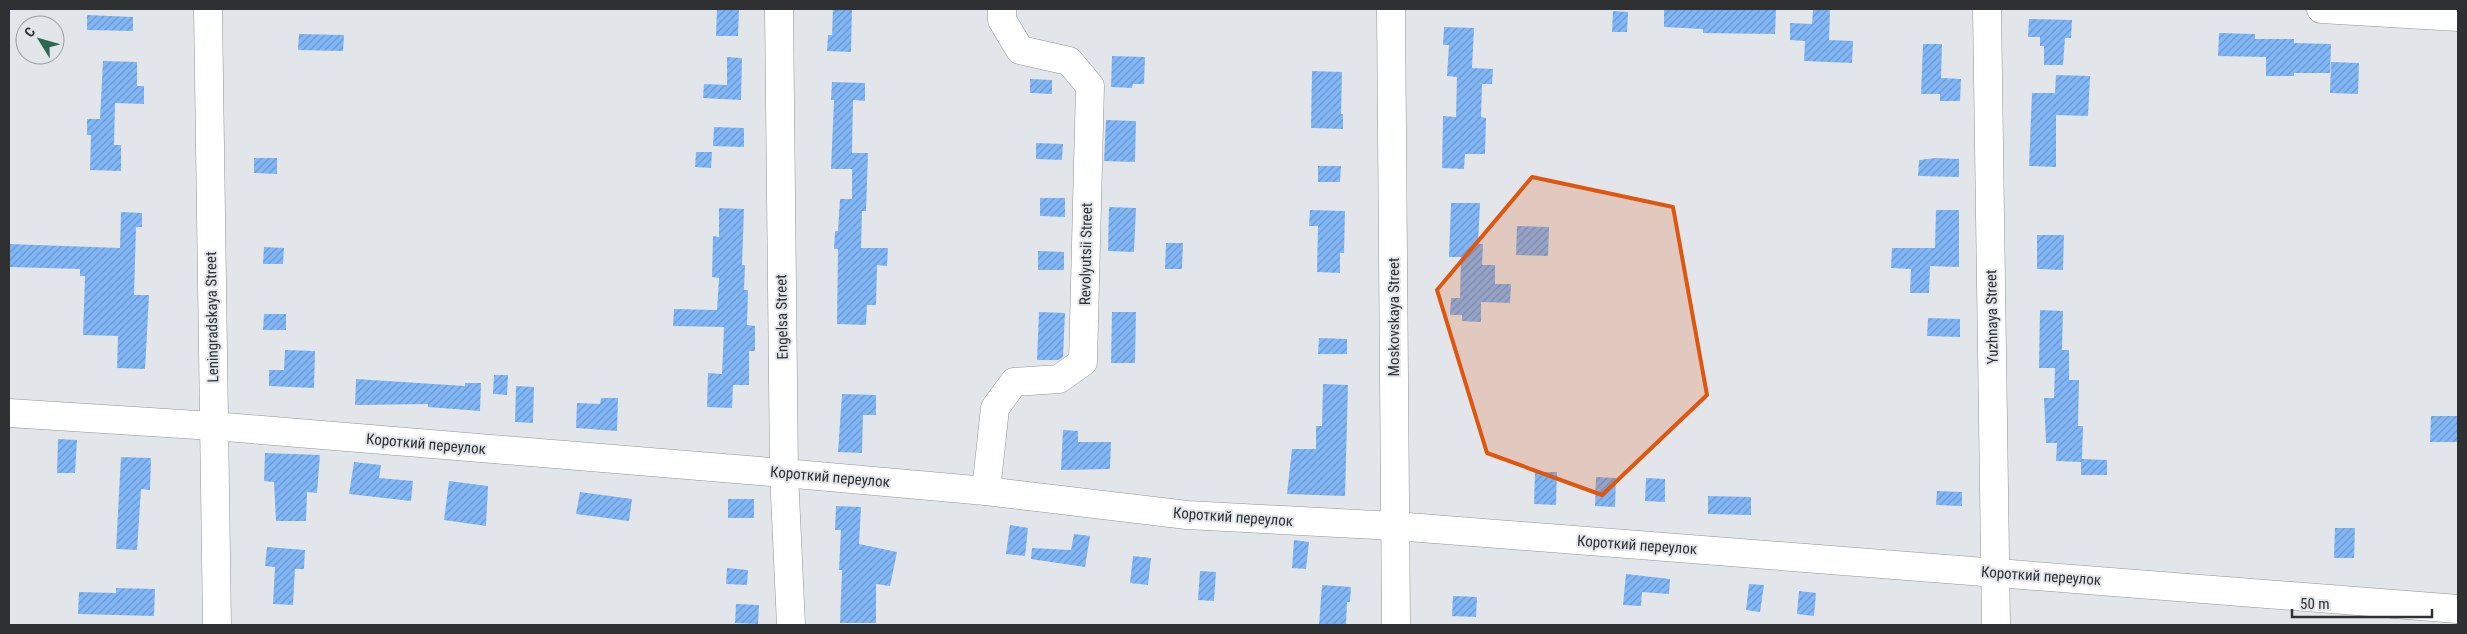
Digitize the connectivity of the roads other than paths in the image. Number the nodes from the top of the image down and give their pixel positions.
1 (208, 9) edge
2 (779, 9) edge
3 (1002, 9) edge
4 (1391, 9) edge
5 (1987, 9) edge
6 (2322, 9) edge
7 (2458, 18) edge
8 (9, 413) edge
9 (214, 426) junction
10 (784, 473) junction
11 (986, 491) junction
12 (1395, 526) junction
13 (1996, 573) junction
14 (2458, 609) edge
15 (217, 625) edge
16 (791, 625) edge
17 (1396, 625) edge
18 (1996, 625) edge

1 - 9 street, Leningradskaya Street
2 - 10 street, Engelsa Street
3 - 11 street, Revolyutsii Street
4 - 12 street, Moskovskaya Street
5 - 13 street, Yuzhnaya Street
6 - 7 street
8 - 9 street, Короткий переулок
9 - 10 street, Короткий переулок
9 - 15 street, Leningradskaya Street
10 - 11 street, Короткий переулок
10 - 16 street, Engelsa Street
11 - 12 street, Короткий переулок
12 - 13 street, Короткий переулок
12 - 17 street, Moskovskaya Street
13 - 14 street, Короткий переулок
13 - 18 street, Yuzhnaya Street

